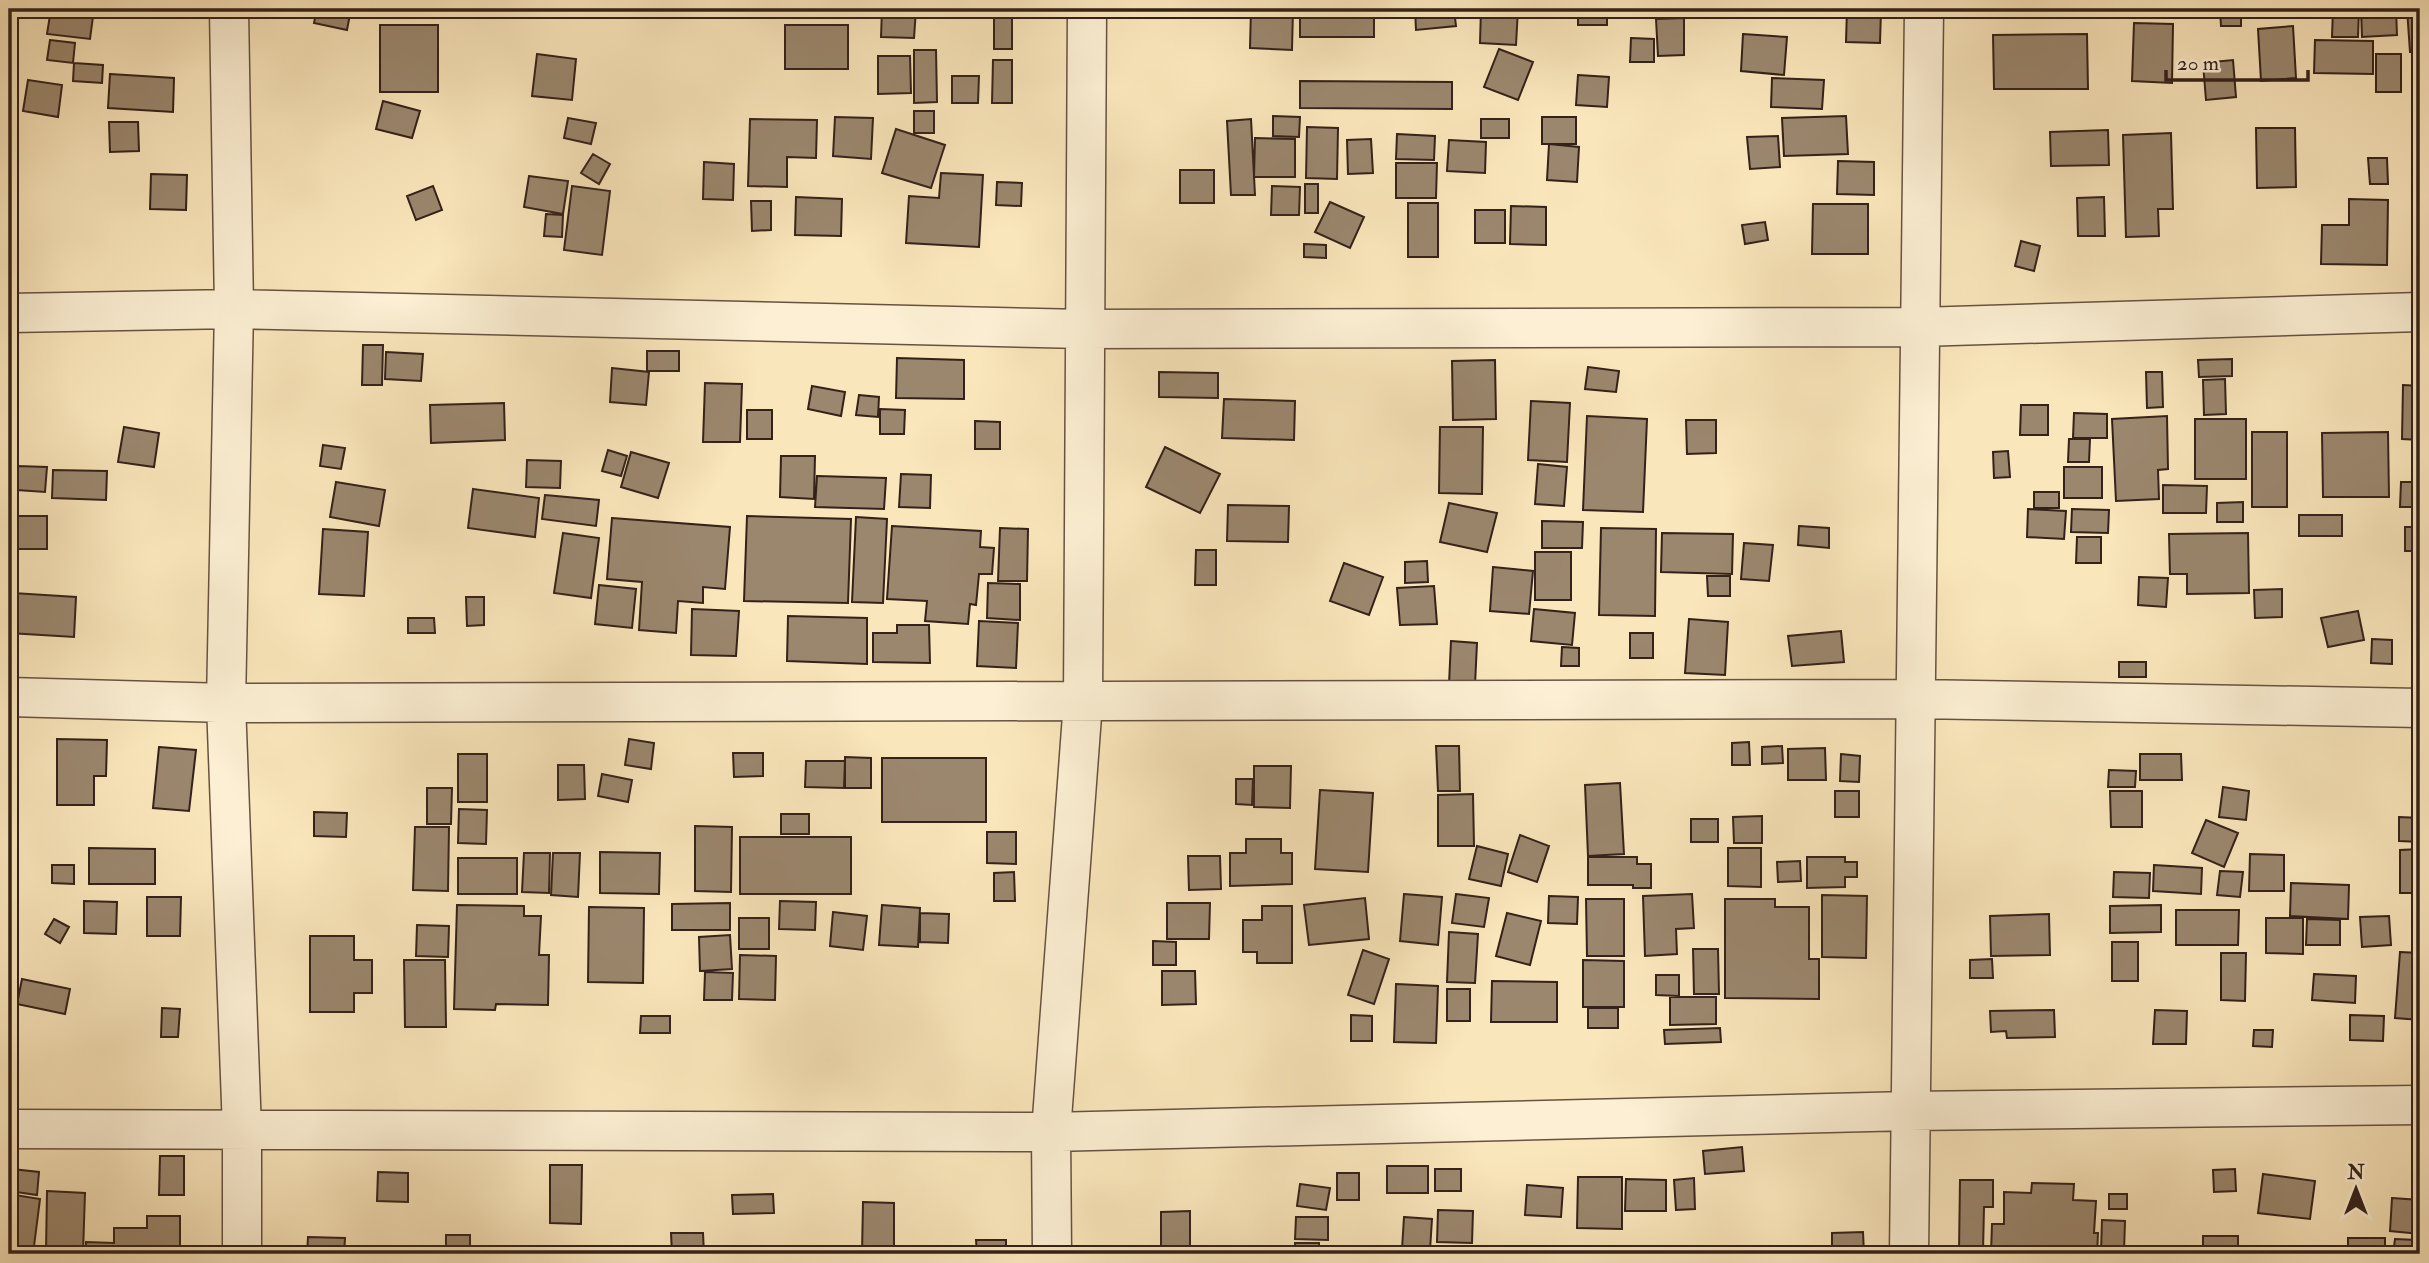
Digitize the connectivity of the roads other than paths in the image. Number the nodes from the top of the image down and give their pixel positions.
1 (229, 9) edge
2 (1087, 9) edge
3 (1924, 9) edge
4 (234, 309) junction
5 (2420, 312) edge
6 (9, 313) edge
7 (1919, 327) junction
8 (1083, 329) junction
9 (9, 697) edge
10 (1915, 699) junction
11 (226, 702) junction
12 (1083, 702) junction
13 (2420, 709) edge
14 (2420, 1105) edge
15 (1910, 1111) junction
16 (9, 1129) edge
17 (242, 1130) junction
18 (1051, 1132) junction
19 (242, 1254) edge
20 (1052, 1254) edge
21 (1909, 1254) edge

1 - 4 street
2 - 8 street
3 - 7 street
4 - 6 street
4 - 8 street
4 - 11 street
5 - 7 street
7 - 8 street
7 - 10 street
8 - 12 street
9 - 11 street
10 - 12 street
10 - 13 street
10 - 15 street
11 - 12 street
11 - 17 street
12 - 18 street
14 - 15 street
15 - 18 street
15 - 21 street
16 - 17 street
17 - 18 street
17 - 19 street
18 - 20 street

